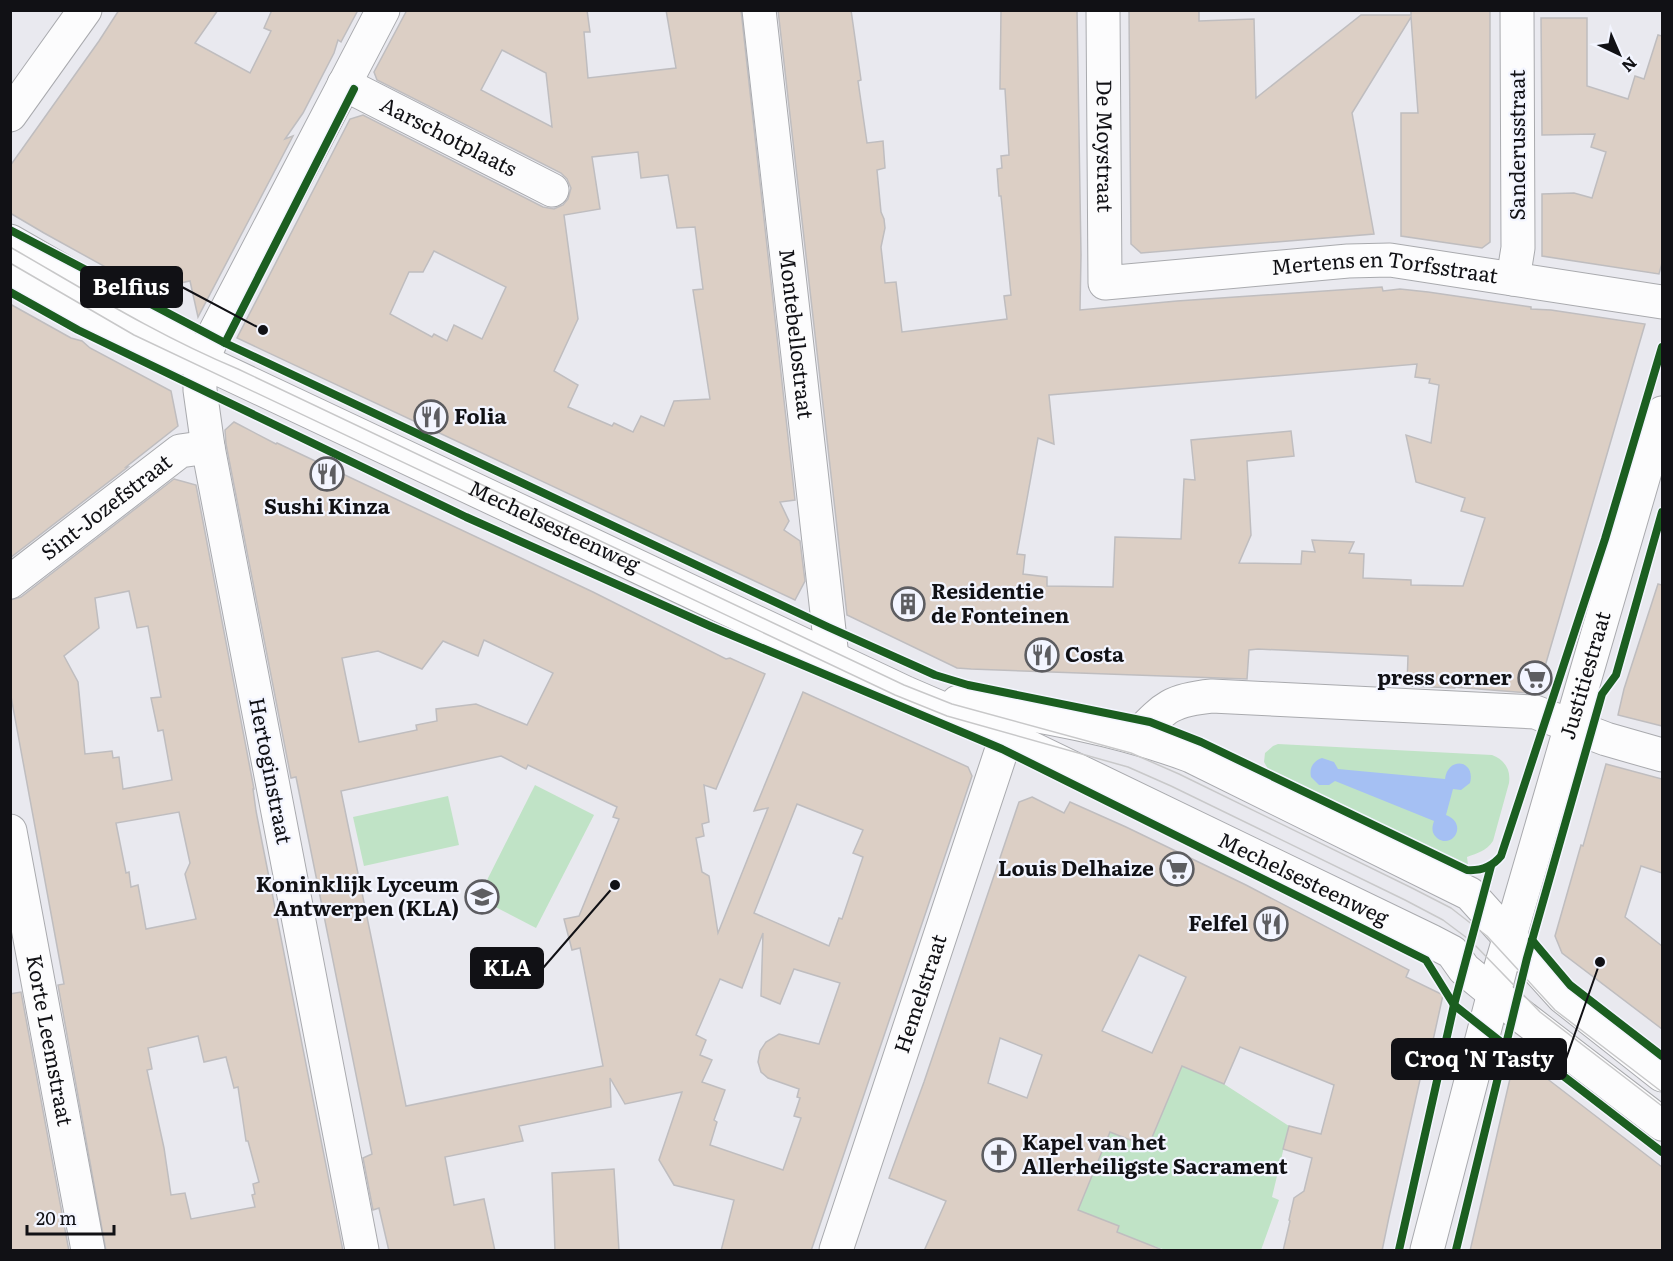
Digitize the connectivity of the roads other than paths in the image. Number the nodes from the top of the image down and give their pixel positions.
1 (85, 10) edge
2 (383, 10) edge
3 (759, 10) edge
4 (1103, 10) edge
5 (1517, 10) edge
6 (344, 84) junction
7 (10, 115) edge
8 (552, 190) dead end
9 (10, 240) edge
10 (10, 274) edge
11 (1513, 279) junction
12 (1105, 283) joint
13 (1662, 302) edge
14 (202, 361) junction
15 (1662, 413) edge
16 (208, 447) junction
17 (10, 582) edge
18 (832, 657) junction
19 (1009, 724) junction
20 (1571, 725) junction
21 (1136, 737) junction
22 (1662, 755) edge
23 (10, 831) edge
24 (1510, 938) junction
25 (1494, 994) junction
26 (1662, 1075) edge
27 (1662, 1124) edge
28 (88, 1251) edge
29 (362, 1251) edge
30 (837, 1251) edge
31 (1427, 1251) edge

1 - 7 street
2 - 6 street
3 - 18 street, Montebellostraat
4 - 12 street, De Moystraat
5 - 11 street, Sanderusstraat
6 - 8 street, Aarschotplaats
6 - 14 street
9 - 14 street, Mechelsesteenweg
10 - 14 street, Mechelsesteenweg
11 - 12 street, Mertens en Torfsstraat
11 - 13 street, Mertens en Torfsstraat
14 - 16 street, Hertoginstraat
14 - 18 street, Mechelsesteenweg
15 - 20 street, Justitiestraat
16 - 17 street, Sint-Jozefstraat
16 - 29 street, Hertoginstraat
18 - 19 street, Mechelsesteenweg
19 - 21 street, Mechelsesteenweg
19 - 25 street, Mechelsesteenweg
19 - 30 street, Hemelstraat
20 - 21 street
20 - 22 street
20 - 24 street, Justitiestraat
21 - 24 street, Mechelsesteenweg
23 - 28 street, Korte Leemstraat
24 - 25 street, Justitiestraat
24 - 26 street, Mechelsesteenweg
25 - 27 street, Mechelsesteenweg
25 - 31 street, Justitiestraat

